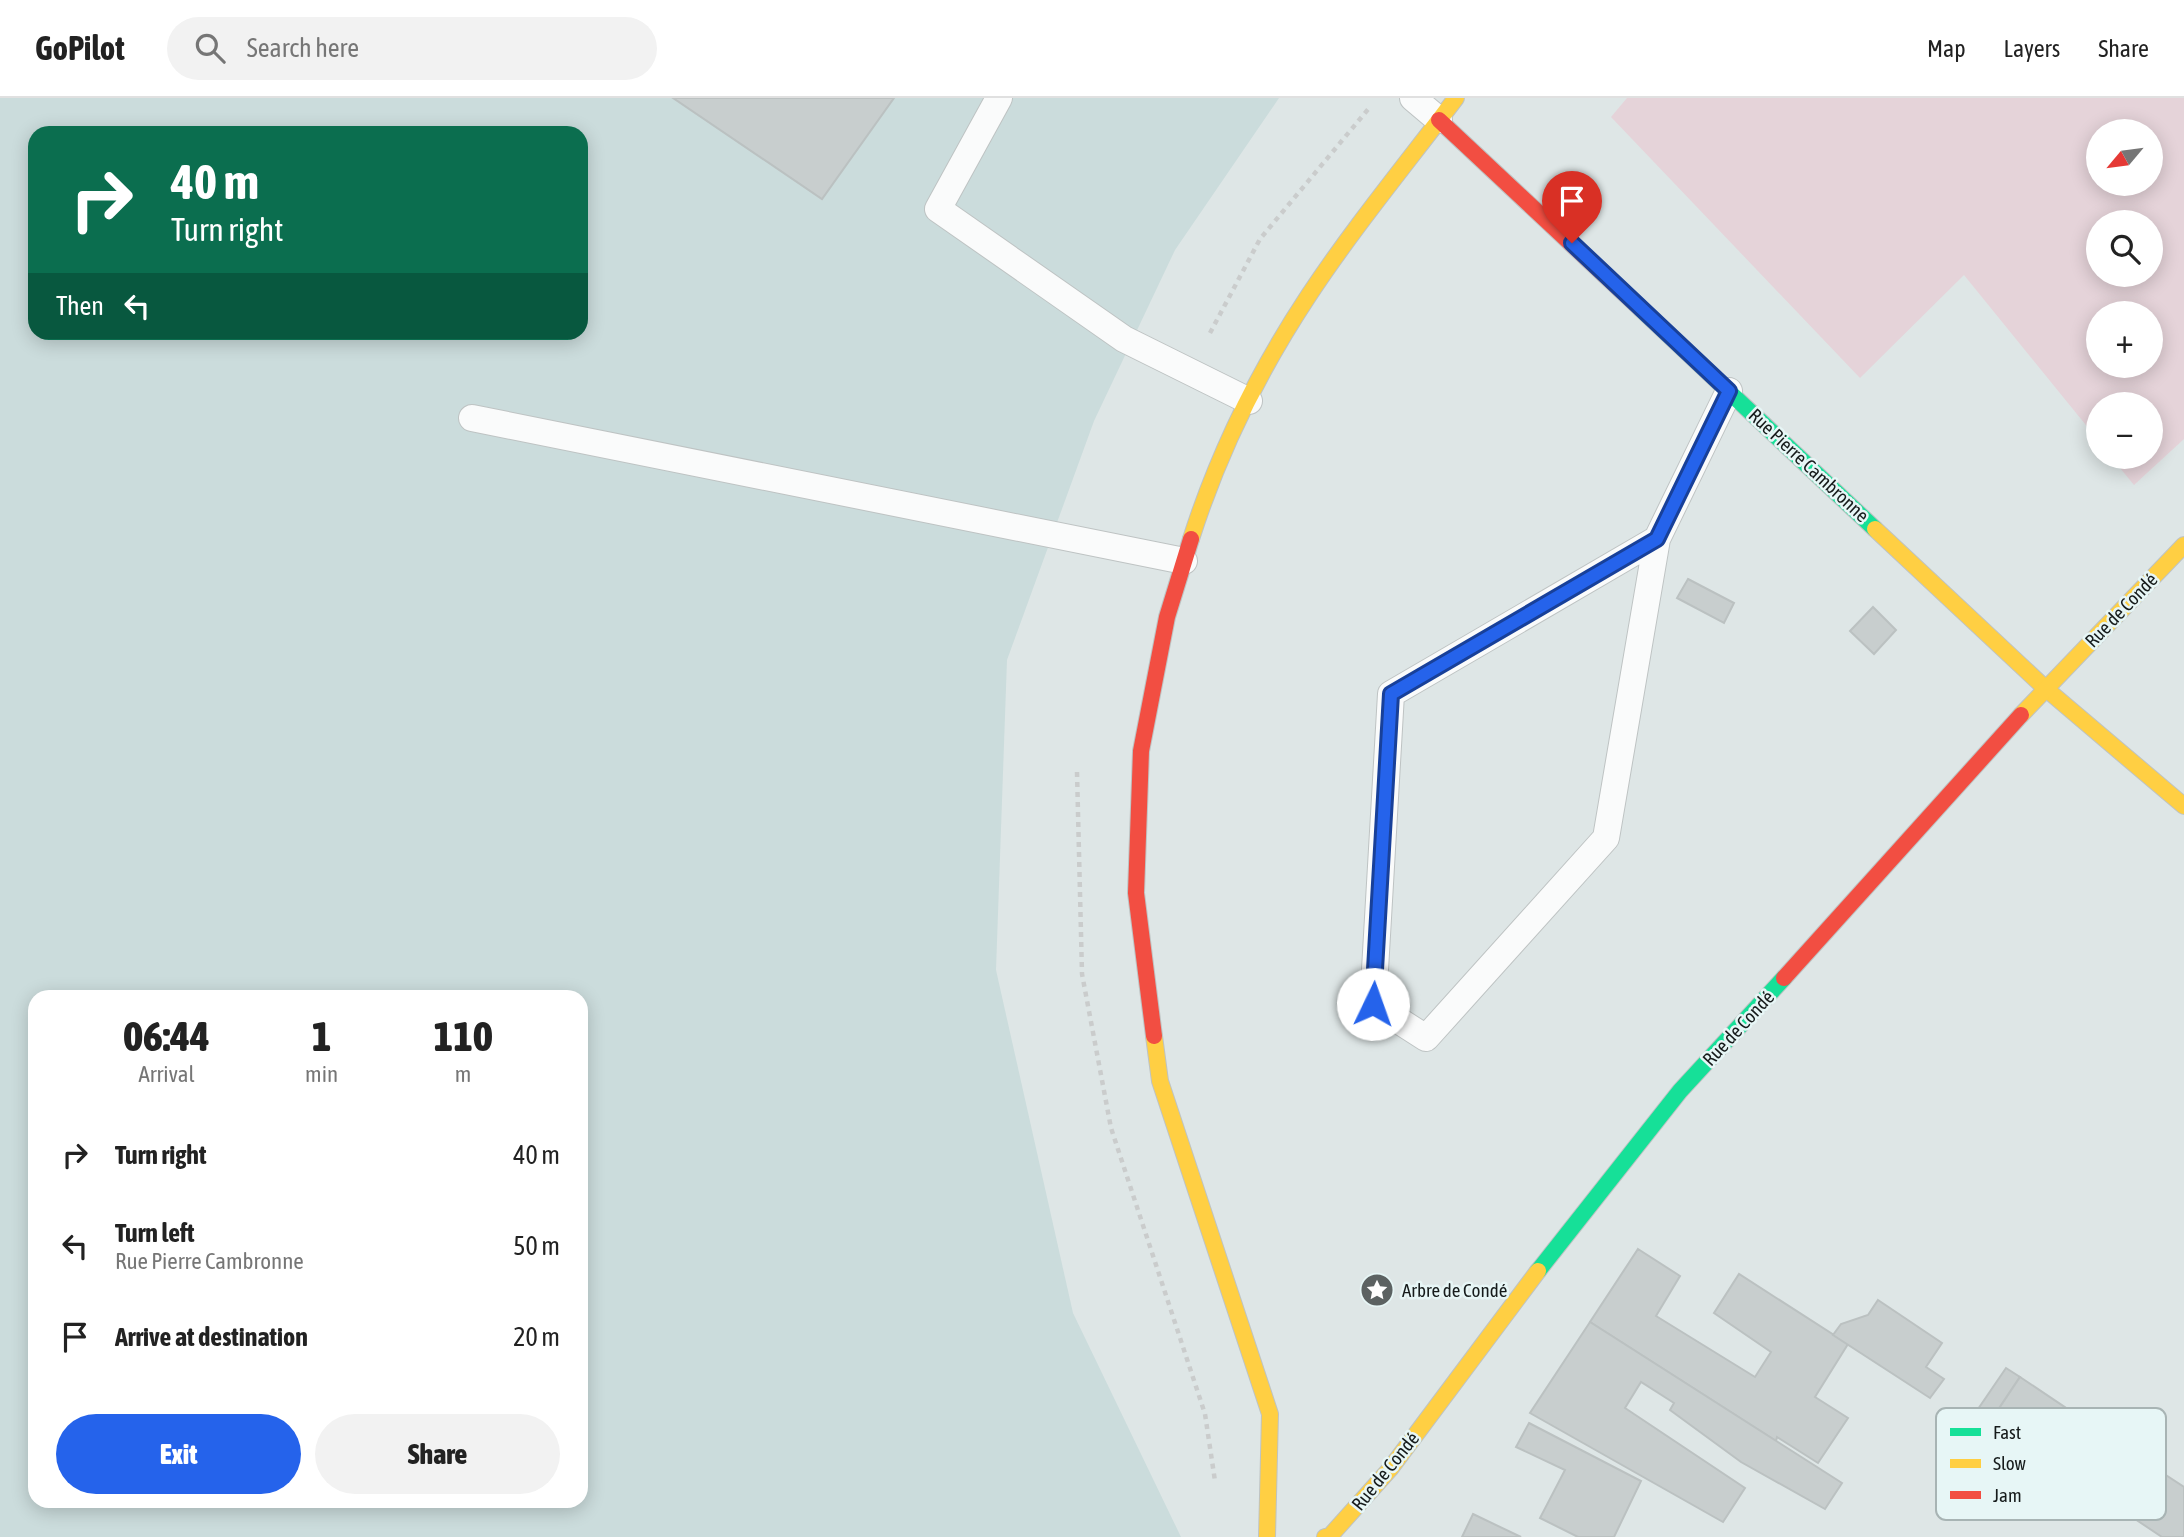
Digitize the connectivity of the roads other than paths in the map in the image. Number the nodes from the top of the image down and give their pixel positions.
1 (999, 98) edge
2 (1413, 98) edge
3 (1455, 98) edge
4 (1438, 120) junction
5 (1729, 391) junction
6 (1250, 401) junction
7 (472, 418) dead end
8 (1657, 539) junction
9 (2184, 545) edge
10 (1184, 561) junction
11 (2045, 688) junction
12 (2184, 806) edge
13 (1267, 1537) edge
14 (1325, 1537) edge

1 - 6 lane
2 - 4 lane
3 - 4 street
4 - 5 street, Rue Pierre Cambronne
4 - 6 street
5 - 8 lane
5 - 11 street, Rue Pierre Cambronne
6 - 10 street
7 - 10 lane
8 - 8 lane
9 - 11 street, Rue de Condé
10 - 13 street
11 - 12 street, Rue Pierre Cambronne
11 - 14 street, Rue de Condé

